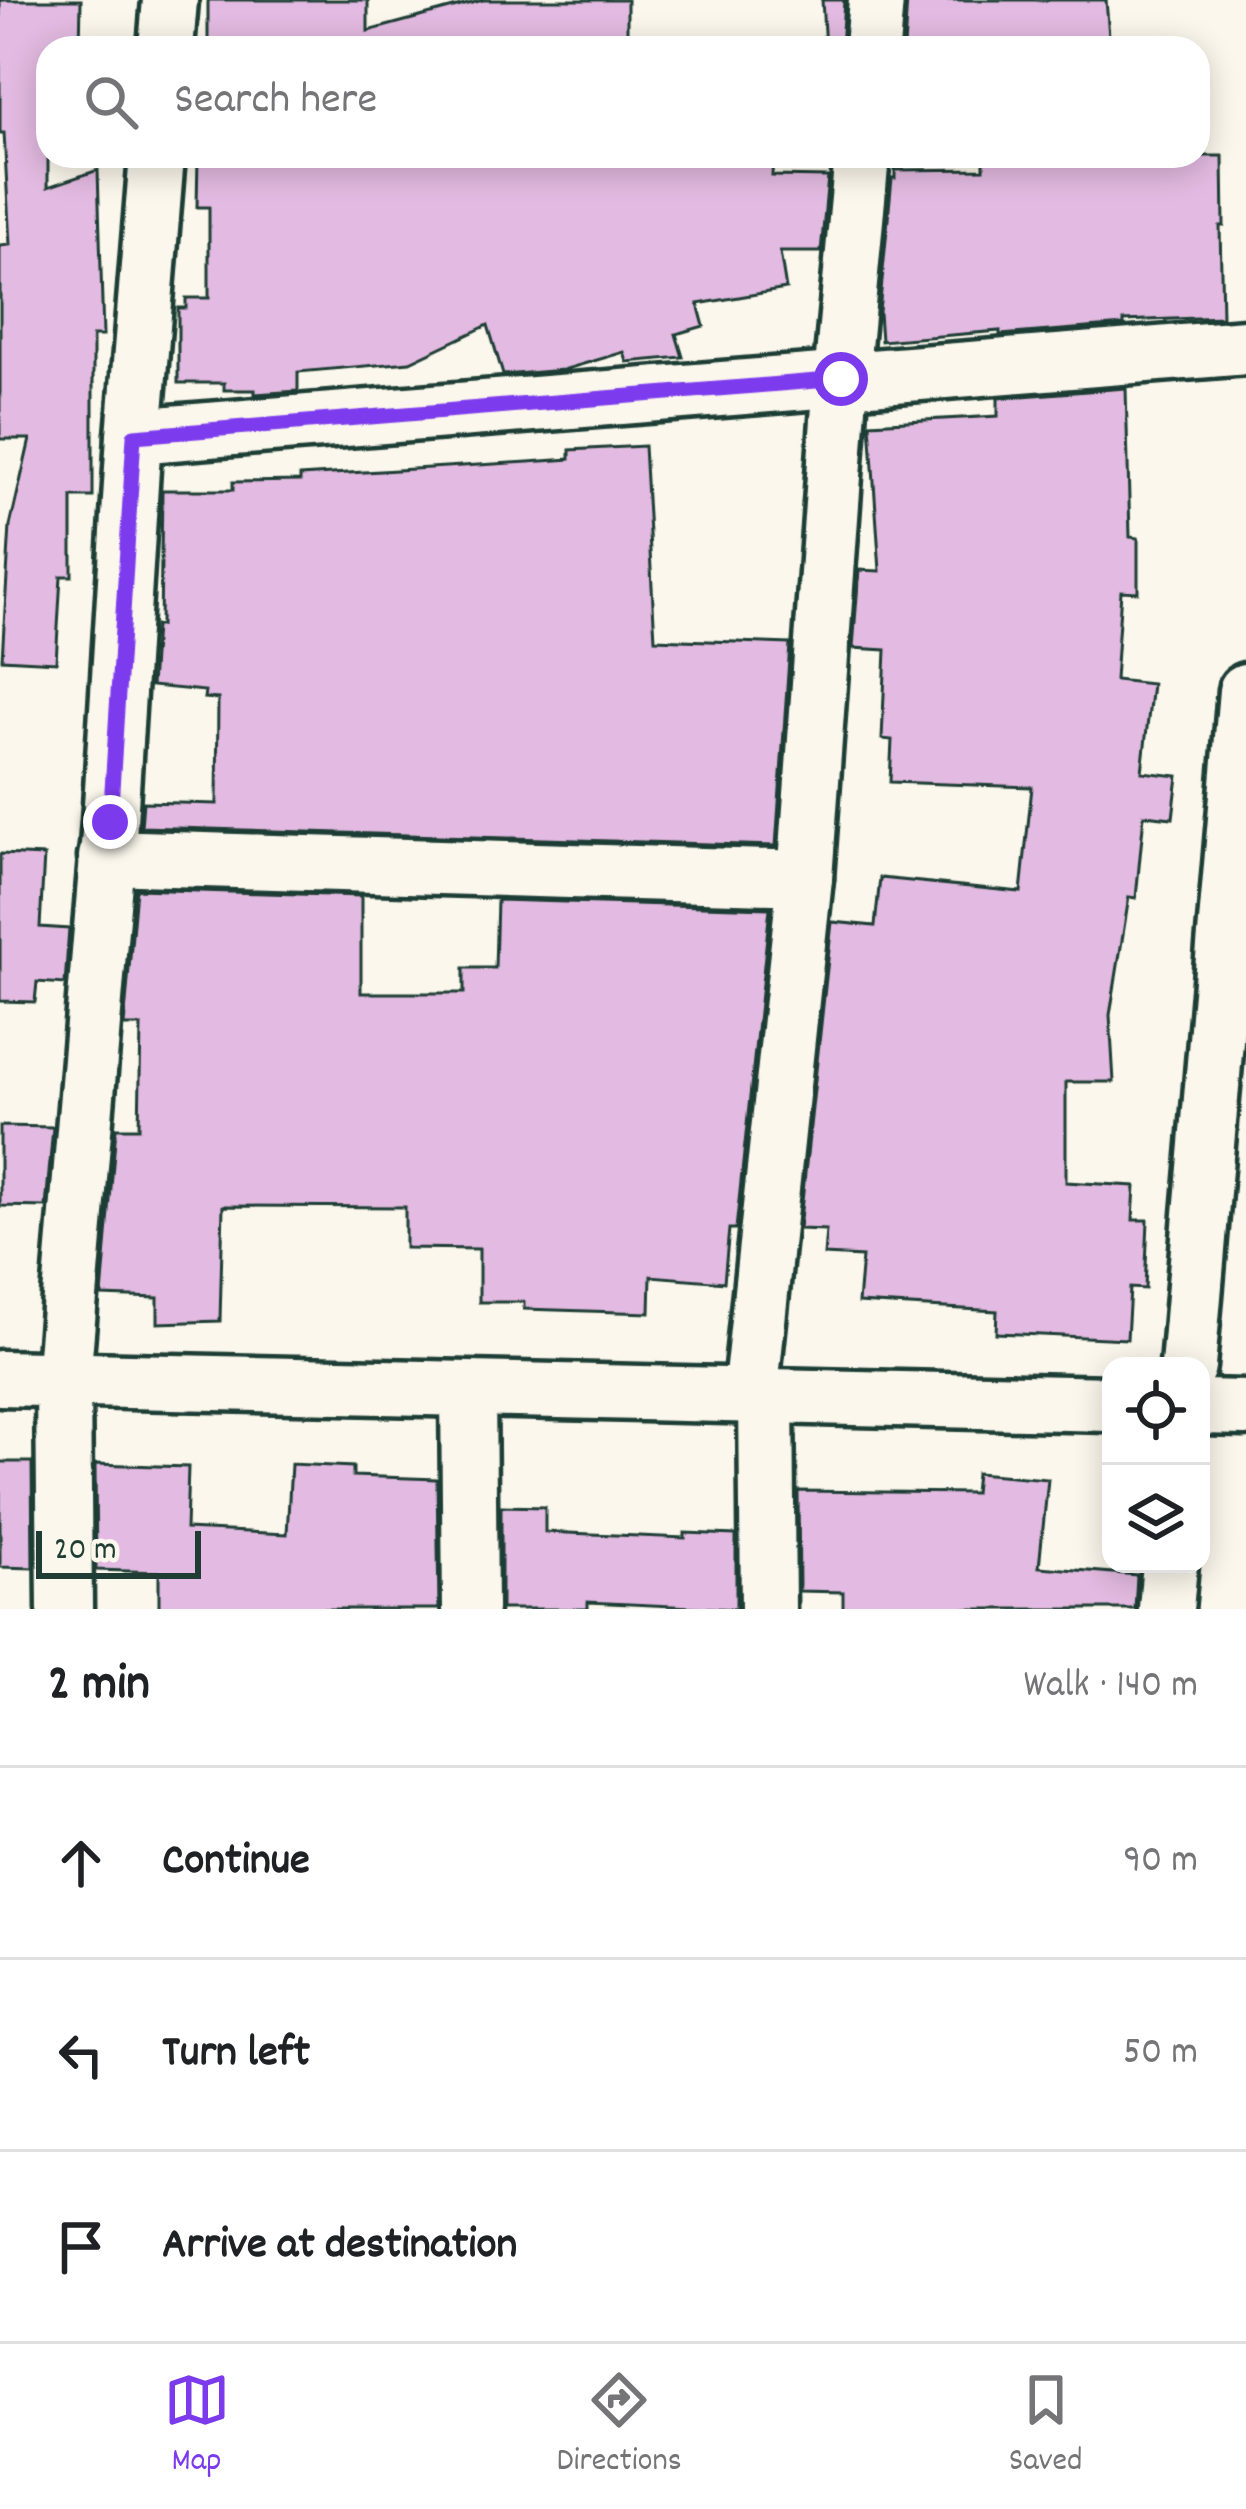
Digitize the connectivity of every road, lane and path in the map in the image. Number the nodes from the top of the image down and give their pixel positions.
1 (170, 0) edge
2 (876, 0) edge
3 (167, 36) edge
4 (873, 36) edge
5 (156, 168) edge
6 (861, 168) edge
7 (1246, 347) edge
8 (841, 379) junction
9 (134, 436) junction
10 (1246, 691) edge
11 (106, 857) junction
12 (806, 878) junction
13 (1189, 1357) edge
14 (0, 1378) edge
15 (63, 1380) junction
16 (468, 1390) junction
17 (758, 1396) junction
18 (1102, 1404) edge
19 (1210, 1407) edge
20 (1246, 1408) edge
21 (1169, 1573) edge
22 (64, 1609) edge
23 (470, 1609) edge
24 (768, 1609) edge
25 (1166, 1609) edge

1 - 3 street
2 - 4 street
5 - 9 street
6 - 8 street
7 - 8 street
8 - 9 street
8 - 12 street
9 - 11 street
10 - 13 street
11 - 12 street
11 - 15 street
12 - 17 street
14 - 15 street
15 - 16 street
15 - 22 street
16 - 17 street
16 - 23 street
17 - 18 street
17 - 24 street
19 - 20 street
21 - 25 street

